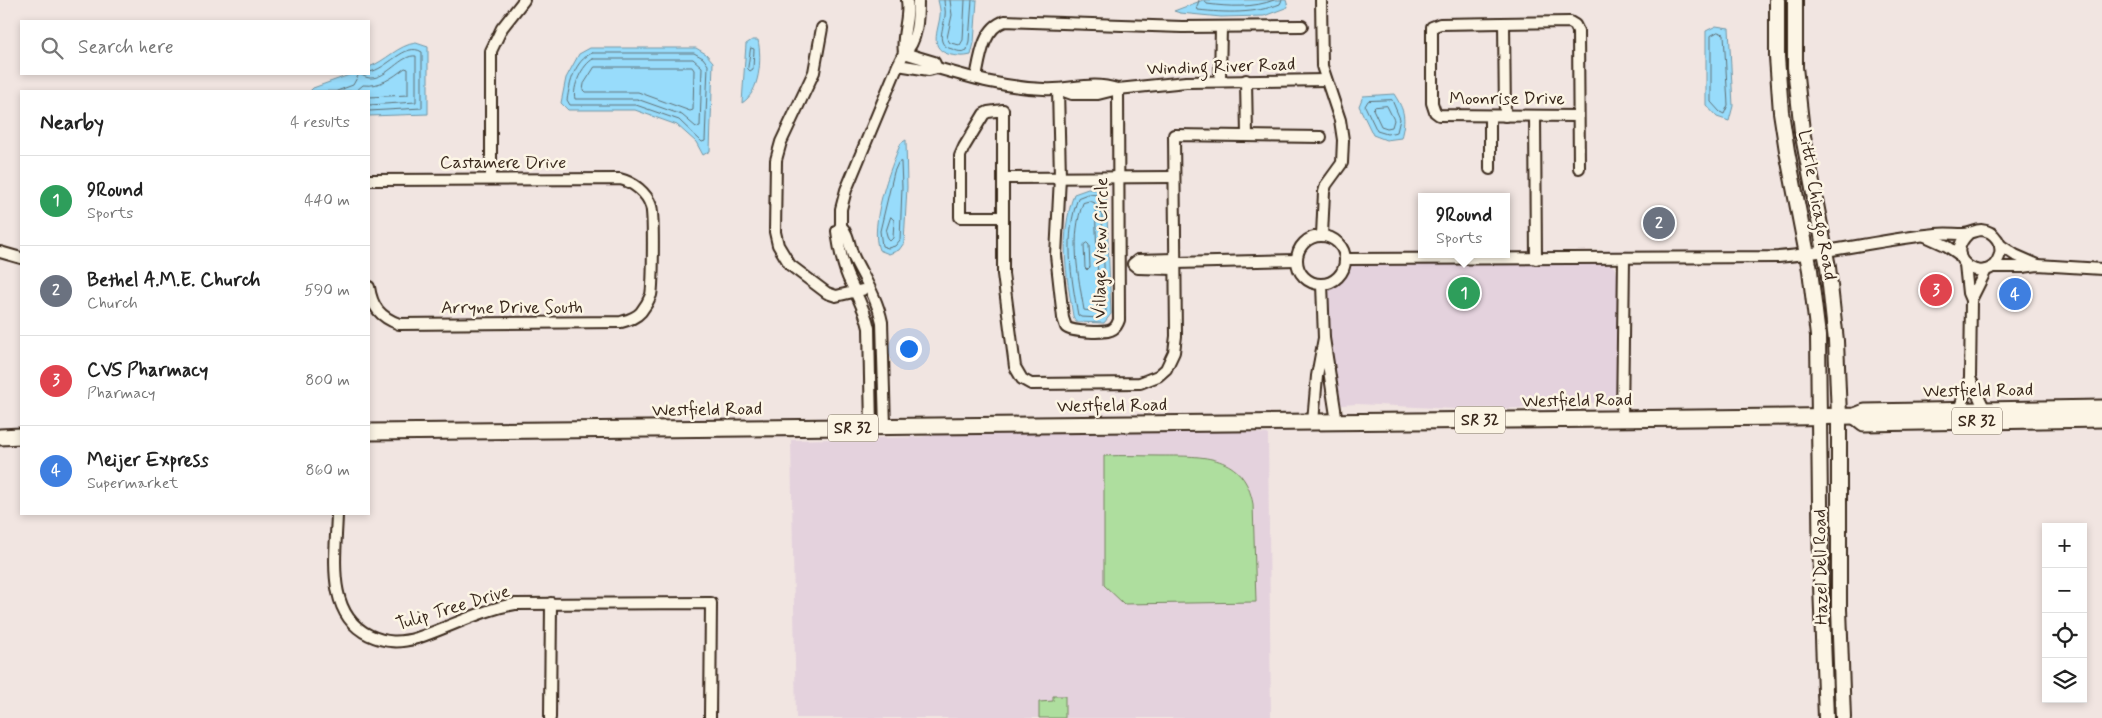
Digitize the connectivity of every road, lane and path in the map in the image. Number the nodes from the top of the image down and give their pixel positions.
1 (524, 0) edge
2 (907, 0) edge
3 (918, 0) edge
4 (1320, 0) edge
5 (1777, 0) edge
6 (1795, 0) edge
7 (1504, 23) junction
8 (1302, 26) dead end
9 (1221, 27) junction
10 (822, 28) dead end
11 (904, 53) junction
12 (898, 65) junction
13 (937, 68) junction
14 (976, 78) junction
15 (1246, 80) junction
16 (1326, 80) junction
17 (1220, 81) junction
18 (1118, 89) junction
19 (1058, 90) junction
20 (1490, 116) junction
21 (1505, 116) junction
22 (1535, 116) junction
23 (1578, 116) junction
24 (1247, 136) junction
25 (1321, 137) dead end
26 (1579, 168) dead end
27 (1490, 169) dead end
28 (1174, 177) junction
29 (1004, 178) junction
30 (1060, 178) junction
31 (1118, 178) junction
32 (491, 179) junction
33 (370, 180) edge
34 (1003, 217) junction
35 (841, 226) junction
36 (1968, 234) junction
37 (1322, 235) junction
38 (1924, 236) junction
39 (2000, 245) junction
40 (0, 252) edge
41 (1825, 252) junction
42 (1807, 254) junction
43 (20, 258) edge
44 (1624, 258) junction
45 (1346, 259) junction
46 (1536, 259) junction
47 (1962, 259) junction
48 (1297, 260) junction
49 (1118, 264) junction
50 (1175, 264) junction
51 (2038, 265) junction
52 (1989, 269) junction
53 (2102, 269) edge
54 (1322, 284) junction
55 (870, 287) junction
56 (370, 292) edge
57 (856, 292) junction
58 (1971, 300) junction
59 (641, 313) joint
60 (1324, 338) junction
61 (1970, 378) junction
62 (2102, 408) edge
63 (1959, 410) junction
64 (1984, 410) junction
65 (1839, 416) junction
66 (1855, 416) junction
67 (1820, 417) junction
68 (1622, 419) junction
69 (2102, 419) edge
70 (1313, 422) junction
71 (1337, 422) junction
72 (878, 427) junction
73 (370, 432) edge
74 (20, 436) edge
75 (0, 437) edge
76 (337, 515) edge
77 (551, 603) junction
78 (1843, 714) edge
79 (1825, 715) edge
80 (550, 718) edge
81 (710, 718) edge

1 - 32 street
2 - 11 street
3 - 11 street
4 - 16 street
5 - 42 main road, Little Chicago Road
6 - 41 main road, Little Chicago Road
7 - 20 street, Moonrise Drive
7 - 21 street
7 - 23 street
8 - 9 street
9 - 14 street
9 - 17 street
10 - 57 street
11 - 12 street
11 - 13 street, Winding River Road
12 - 13 street, Winding River Road
12 - 35 street
13 - 14 street, Winding River Road
14 - 19 street, Winding River Road
15 - 16 street, Winding River Road
15 - 17 street, Winding River Road
15 - 24 street
16 - 37 street
17 - 18 street, Winding River Road
18 - 19 street, Winding River Road
18 - 31 street, Village View Circle
19 - 30 street, Village View Circle
20 - 21 street, Moonrise Drive
20 - 27 street
21 - 22 street, Moonrise Drive
22 - 23 street, Moonrise Drive
22 - 46 street
23 - 26 street
24 - 25 street
24 - 28 street
28 - 31 street
28 - 50 street
29 - 30 street
29 - 34 street
29 - 34 street
30 - 31 street
30 - 49 street, Village View Circle
31 - 49 street, Village View Circle
32 - 33 street, Castamere Drive
32 - 59 street, Castamere Drive
34 - 50 street
35 - 55 street
35 - 57 street
36 - 38 street
36 - 39 street
36 - 47 street
37 - 45 street
37 - 48 street
38 - 41 street
38 - 47 street
39 - 51 street
39 - 52 street
40 - 43 street
41 - 42 street
41 - 65 main road, Little Chicago Road
42 - 44 street
42 - 67 main road, Little Chicago Road
44 - 46 street
44 - 68 street
45 - 46 street
45 - 54 street
47 - 52 street
47 - 58 street
48 - 50 street
48 - 54 street
49 - 50 street
51 - 52 street
51 - 53 street
52 - 58 street
54 - 60 street
55 - 57 street
55 - 72 street
56 - 59 street, Arryne Drive South
57 - 72 street
58 - 61 street
60 - 70 street
60 - 71 street
61 - 63 street
61 - 64 street
62 - 64 main road, Westfield Road / SR 32
63 - 64 main road, Westfield Road / SR 32
63 - 66 main road, Westfield Road / SR 32
65 - 66 main road, Westfield Road / SR 32
65 - 67 main road, Westfield Road / SR 32
65 - 78 main road, Hazel Dell Road
66 - 69 main road, Westfield Road / SR 32
67 - 68 main road, Westfield Road / SR 32
67 - 79 main road, Hazel Dell Road
68 - 71 main road, Westfield Road / SR 32
70 - 71 main road, Westfield Road / SR 32
70 - 72 main road, Westfield Road / SR 32
72 - 73 main road, Westfield Road / SR 32
74 - 75 main road
76 - 77 street, Tulip Tree Drive
77 - 80 street
77 - 81 street, Tulip Tree Drive
78 - 79 main road

